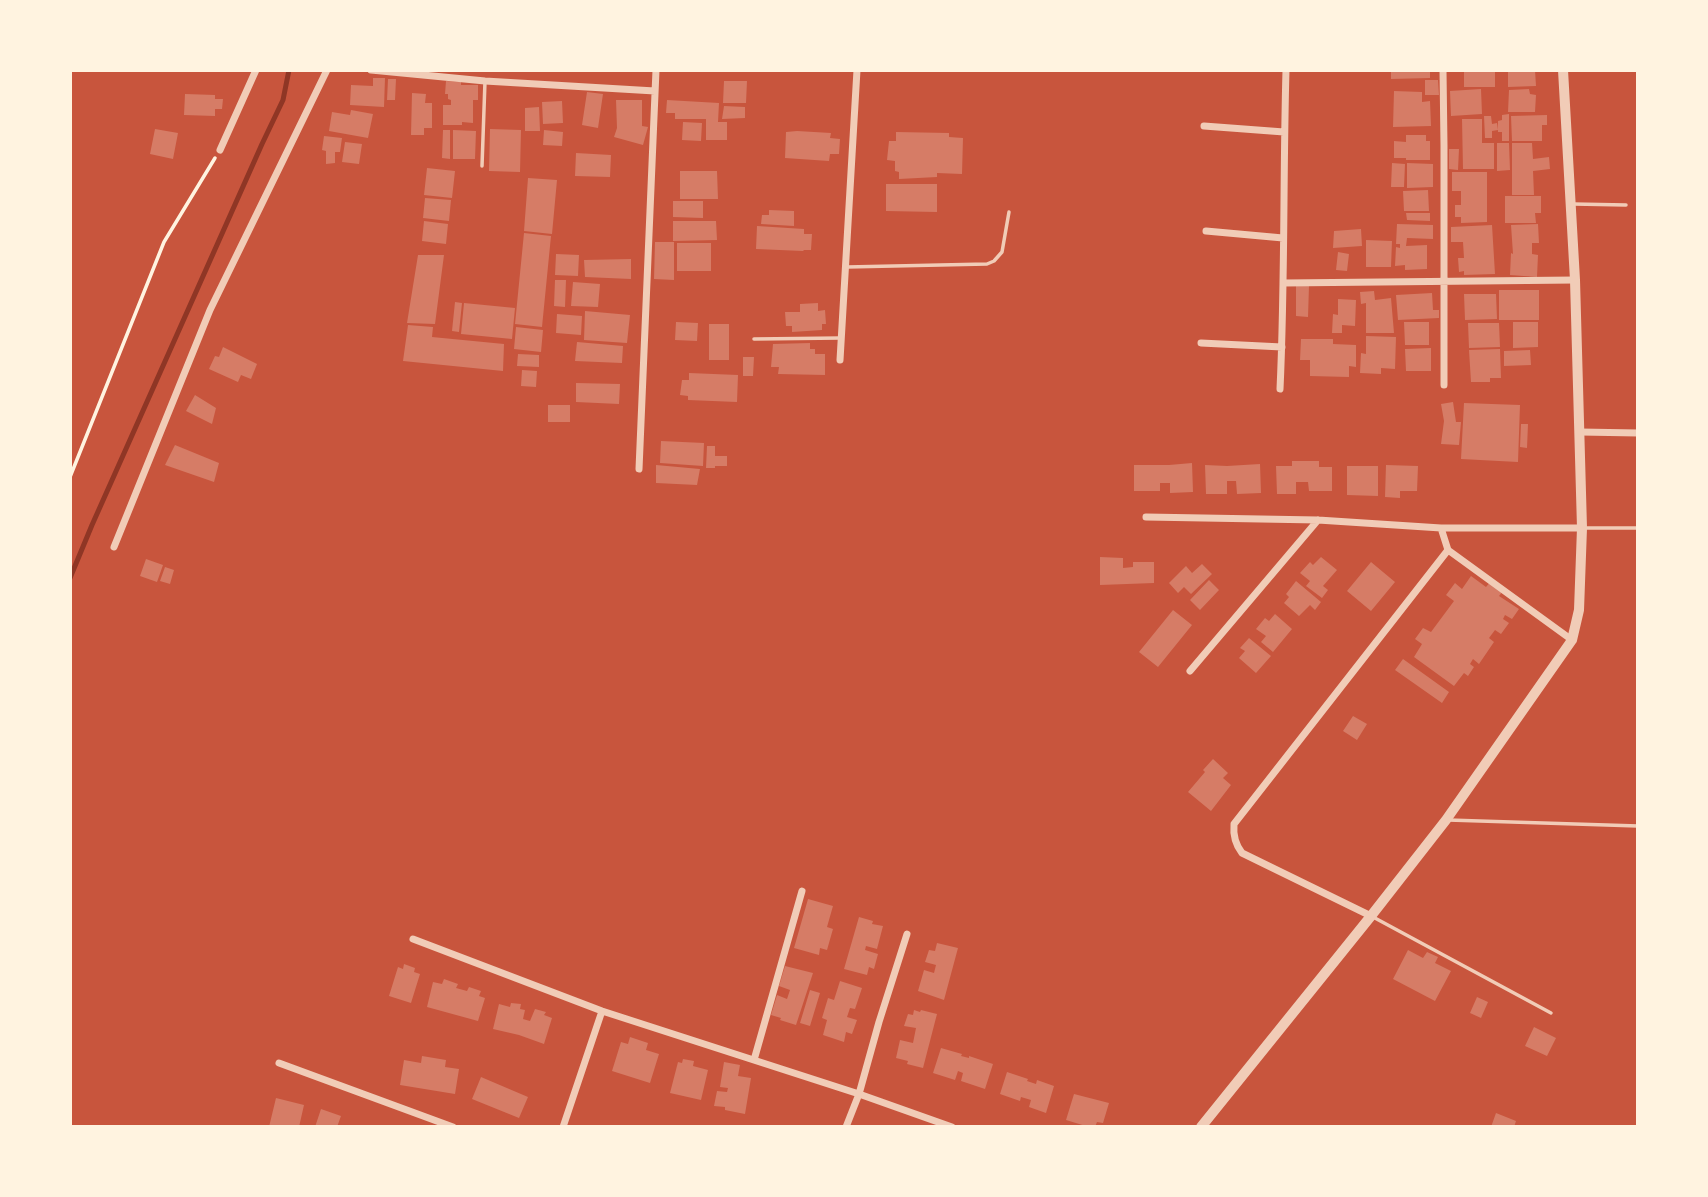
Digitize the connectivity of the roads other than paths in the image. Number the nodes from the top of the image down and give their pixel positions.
1 (256, 70) edge
2 (327, 70) edge
3 (371, 70) edge
4 (656, 70) edge
5 (857, 70) edge
6 (1286, 70) edge
7 (1443, 70) edge
8 (1563, 70) edge
9 (485, 81) junction
10 (655, 91) junction
11 (1204, 127) dead end
12 (1284, 132) junction
13 (220, 150) road end
14 (482, 166) dead end
15 (1571, 204) junction
16 (1626, 205) dead end
17 (1009, 212) dead end
18 (1206, 231) dead end
19 (1283, 237) junction
20 (845, 267) junction
21 (1576, 280) junction
22 (1443, 282) junction
23 (1284, 283) junction
24 (841, 338) junction
25 (754, 340) dead end
26 (1201, 342) dead end
27 (1282, 346) junction
28 (840, 360) dead end
29 (1444, 385) dead end
30 (1280, 389) dead end
31 (1580, 432) junction
32 (1638, 433) edge
33 (639, 468) dead end
34 (1146, 517) dead end
35 (1318, 520) junction
36 (1441, 528) junction
37 (1582, 528) junction
38 (1638, 528) edge
39 (114, 547) dead end
40 (1448, 550) junction
41 (1572, 640) junction
42 (1190, 671) dead end
43 (1446, 820) junction
44 (1638, 826) edge
45 (802, 891) dead end
46 (1371, 916) junction
47 (907, 934) dead end
48 (413, 939) dead end
49 (602, 1011) junction
50 (1551, 1013) dead end
51 (754, 1060) junction
52 (279, 1063) dead end
53 (859, 1094) junction
54 (1204, 1126) edge
55 (453, 1127) edge
56 (563, 1127) edge
57 (846, 1127) edge
58 (952, 1127) edge

1 - 13 street
2 - 39 street
3 - 9 street
4 - 10 street
5 - 20 street
6 - 12 street
7 - 22 street
8 - 15 street
9 - 10 street
9 - 14 lane
10 - 33 street
11 - 12 street
12 - 19 street
15 - 16 lane
15 - 21 street
17 - 20 lane
18 - 19 street
19 - 23 street
20 - 24 street
21 - 22 street
21 - 31 street
22 - 23 street
22 - 29 street
23 - 27 street
24 - 25 lane
24 - 28 street
26 - 27 street
27 - 30 street
31 - 32 street
31 - 37 street
34 - 35 street
35 - 36 street
35 - 42 street
36 - 37 street
36 - 40 street
37 - 38 lane
37 - 41 street
40 - 41 street
40 - 46 street
41 - 43 street
43 - 44 lane
43 - 46 street
45 - 51 street
46 - 50 lane
46 - 54 street
47 - 53 street
48 - 49 street
49 - 51 street
49 - 56 street
51 - 53 street
52 - 55 street
53 - 57 street
53 - 58 street

